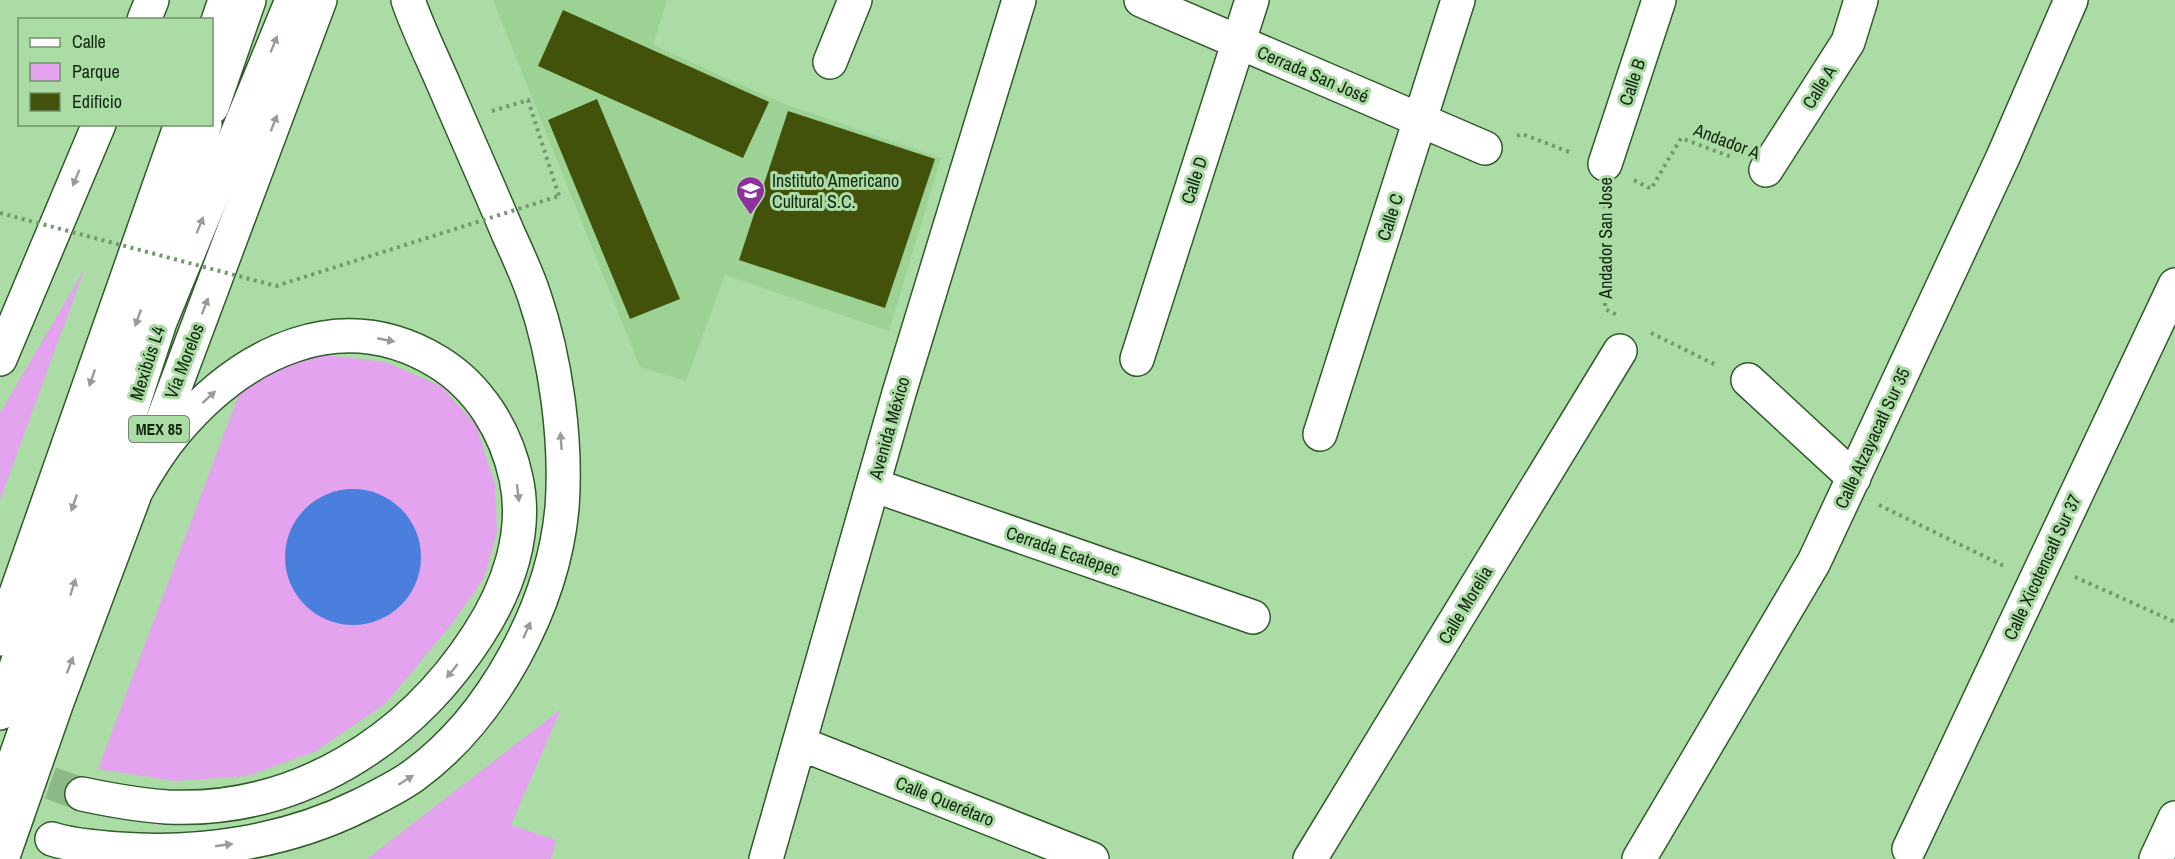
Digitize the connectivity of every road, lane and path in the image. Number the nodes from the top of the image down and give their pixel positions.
1 (152, 0) edge
2 (225, 0) edge
3 (249, 0) edge
4 (292, 0) edge
5 (320, 0) edge
6 (408, 0) edge
7 (855, 0) edge
8 (1019, 0) edge
9 (1141, 0) edge
10 (1252, 0) edge
11 (1458, 0) edge
12 (1659, 0) edge
13 (1861, 0) edge
14 (2071, 0) edge
15 (145, 18) edge
16 (213, 36) edge
17 (1238, 42) junction
18 (830, 62) dead end
19 (528, 100) dead end
20 (213, 104) edge
21 (1421, 120) junction
22 (98, 126) edge
23 (180, 126) edge
24 (204, 126) edge
25 (1485, 148) joint
26 (1605, 164) junction
27 (1766, 170) joint
28 (0, 213) edge
29 (2175, 285) edge
30 (1647, 330) dead end
31 (1623, 335) joint
32 (1688, 352) dead end
33 (0, 358) edge
34 (1137, 359) dead end
35 (1748, 380) dead end
36 (1320, 434) dead end
37 (1854, 478) junction
38 (873, 485) junction
39 (135, 493) junction
40 (1253, 617) dead end
41 (0, 639) edge
42 (0, 712) edge
43 (799, 743) junction
44 (82, 794) tunnel mouth
45 (0, 802) edge
46 (2175, 818) edge
47 (1909, 849) dead end
48 (2, 859) edge
49 (107, 859) edge
50 (766, 859) edge
51 (1092, 859) edge
52 (1310, 859) edge
53 (1639, 859) edge
54 (2156, 859) edge

1 - 15 street
2 - 16 street
3 - 20 street
45 -> 4 street, Mexibús L4
39 -> 5 street, Vía Morelos / MEX 85
49 -> 6 street
7 - 18 street
8 - 38 street, Avenida México
9 - 17 street, Cerrada San José
10 - 17 street, Calle D
11 - 21 street, Calle C
12 - 26 street, Calle B
13 - 27 street, Calle A
14 - 37 street, Calle Atzayacatl Sur 35
17 - 21 street, Cerrada San José
17 - 34 street, Calle D
19 - 28 path, bridge
21 - 25 street, Cerrada San José
21 - 36 street, Calle C
22 -> 33 street
23 -> 41 street
24 -> 42 street, Mexibús L4
25 - 26 path, Andador San Jose
26 - 27 path, Andador A
26 - 31 path, Andador San Jose
29 - 47 street, Calle Xicotencatl Sur 37
30 - 32 path
31 - 52 street, Calle Morelia
35 - 37 street
37 - 53 street, Calle Atzayacatl Sur 35
38 - 40 street, Cerrada Ecatepec
38 - 43 street, Avenida México
39 -> 44 street
48 -> 39 street, Vía Morelos / MEX 85
43 - 50 street, Avenida México
43 - 51 street, Calle Querétaro
46 - 54 street

